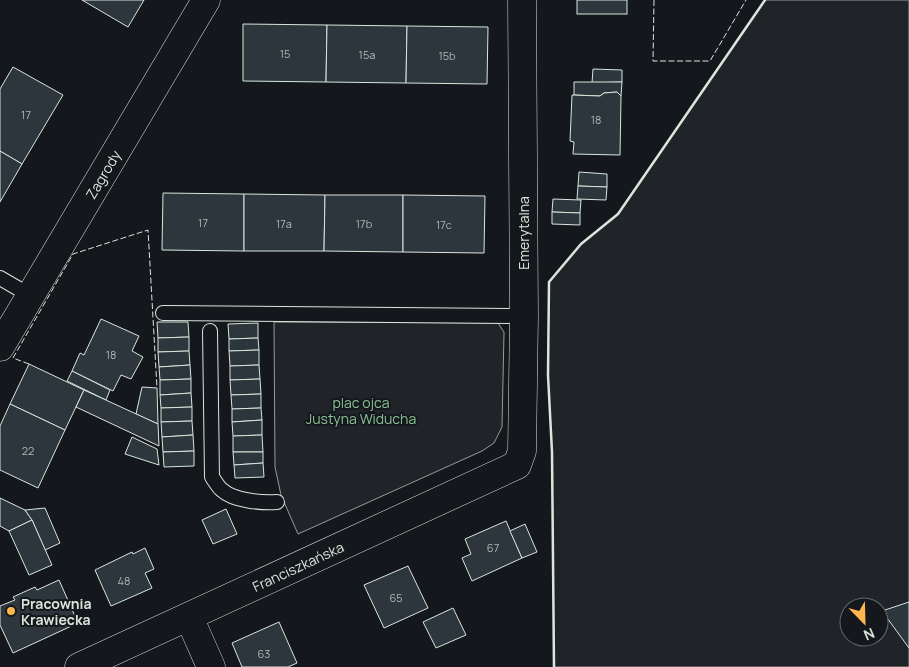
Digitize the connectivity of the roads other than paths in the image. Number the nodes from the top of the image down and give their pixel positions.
1 (206, 0) edge
2 (522, 0) edge
3 (0, 278) edge
4 (31, 296) junction
5 (163, 313) dead end
6 (524, 316) junction
7 (210, 331) dead end
8 (0, 347) edge
9 (519, 458) joint
10 (277, 502) dead end
11 (189, 617) junction
12 (79, 667) edge
13 (211, 667) edge

1 - 4 street, Zagrody
2 - 6 street, Emerytalna
3 - 4 lane
4 - 8 street, Zagrody
5 - 6 lane
6 - 9 street, Emerytalna
7 - 10 lane
9 - 11 street, Franciszkańska
11 - 12 street, Franciszkańska
11 - 13 street

